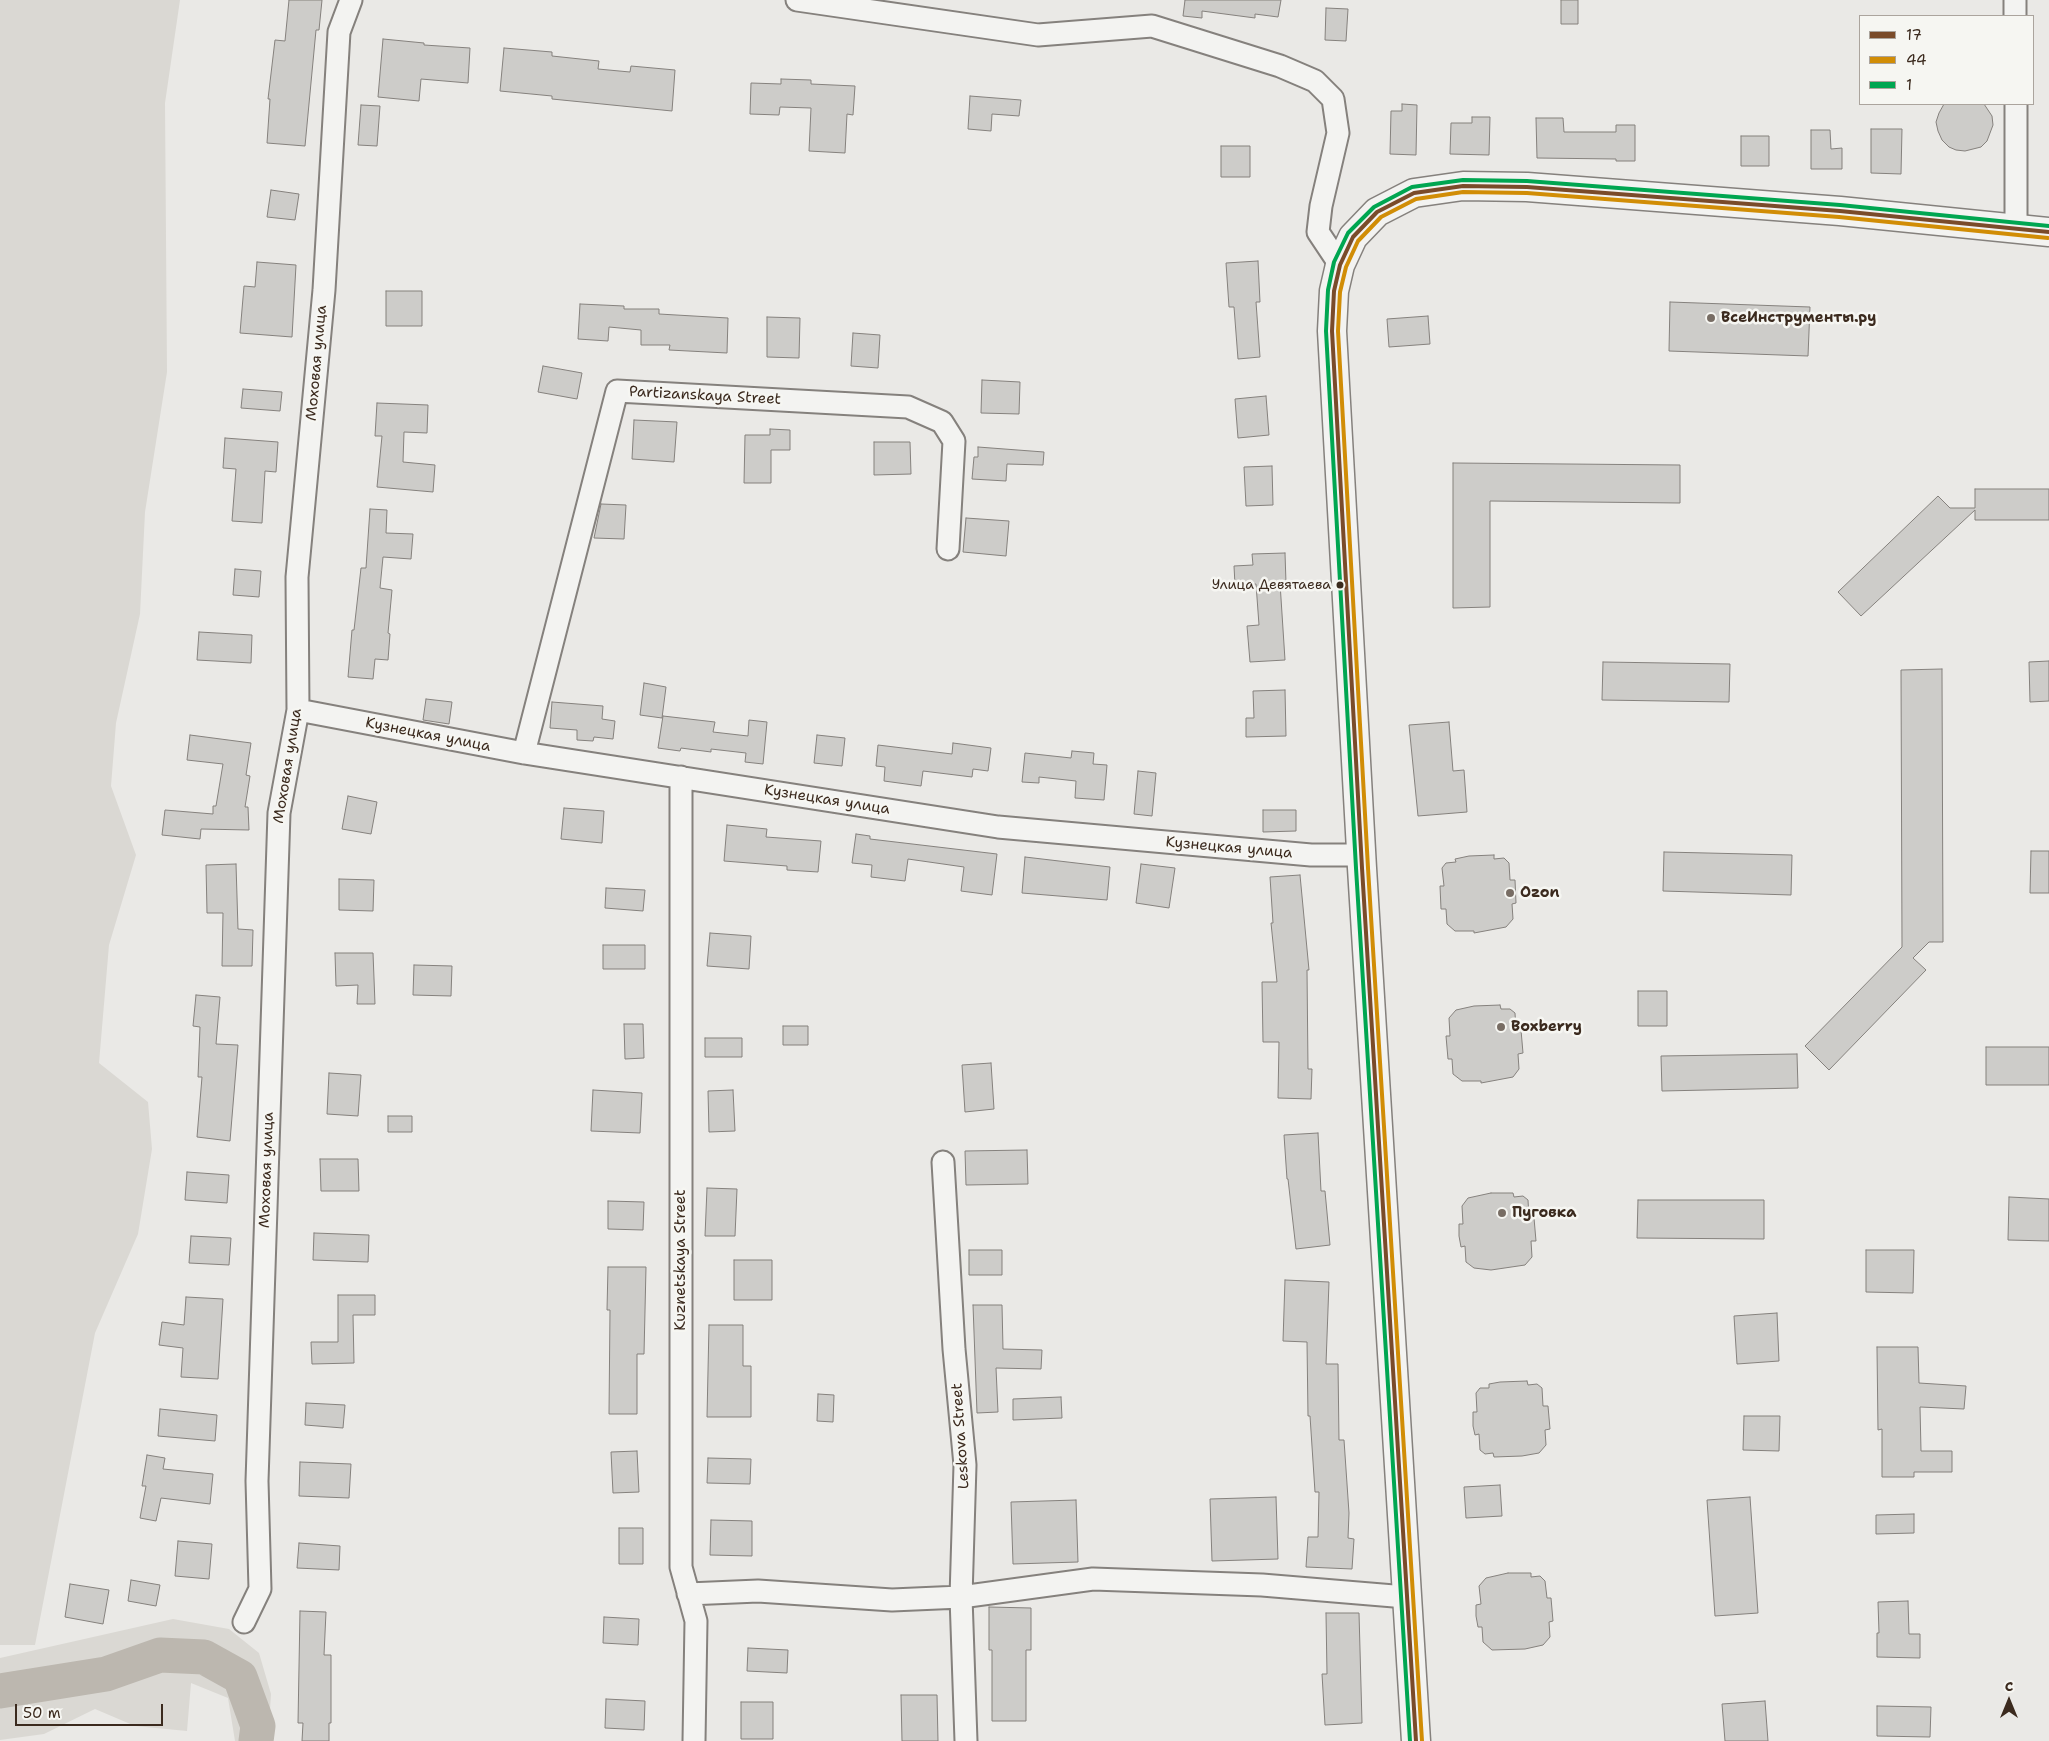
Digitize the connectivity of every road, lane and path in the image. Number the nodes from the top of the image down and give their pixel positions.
1 (351, 0) edge
2 (797, 0) edge
3 (2015, 0) edge
4 (2015, 15) edge
5 (2016, 105) edge
6 (2016, 229) junction
7 (2049, 232) edge
8 (1340, 265) junction
9 (948, 550) dead end
10 (298, 710) junction
11 (524, 753) junction
12 (681, 777) junction
13 (1361, 855) junction
14 (943, 1162) dead end
15 (688, 1594) junction
16 (961, 1597) junction
17 (1406, 1597) junction
18 (244, 1622) dead end
19 (694, 1741) edge
20 (966, 1741) edge
21 (1416, 1741) edge

1 - 10 street, Моховая улица
2 - 8 street
3 - 4 street
5 - 6 street
6 - 7 street
6 - 8 street
8 - 13 street
9 - 11 street, Partizanskaya Street
10 - 11 street, Кузнецкая улица
10 - 18 street, Моховая улица
11 - 12 street, Кузнецкая улица
12 - 13 street, Кузнецкая улица
12 - 15 street, Kuznetskaya Street
13 - 17 street
14 - 16 street, Leskova Street
15 - 16 street
15 - 19 street, Kuznetskaya Street
16 - 17 street
16 - 20 street, Leskova Street
17 - 21 street

